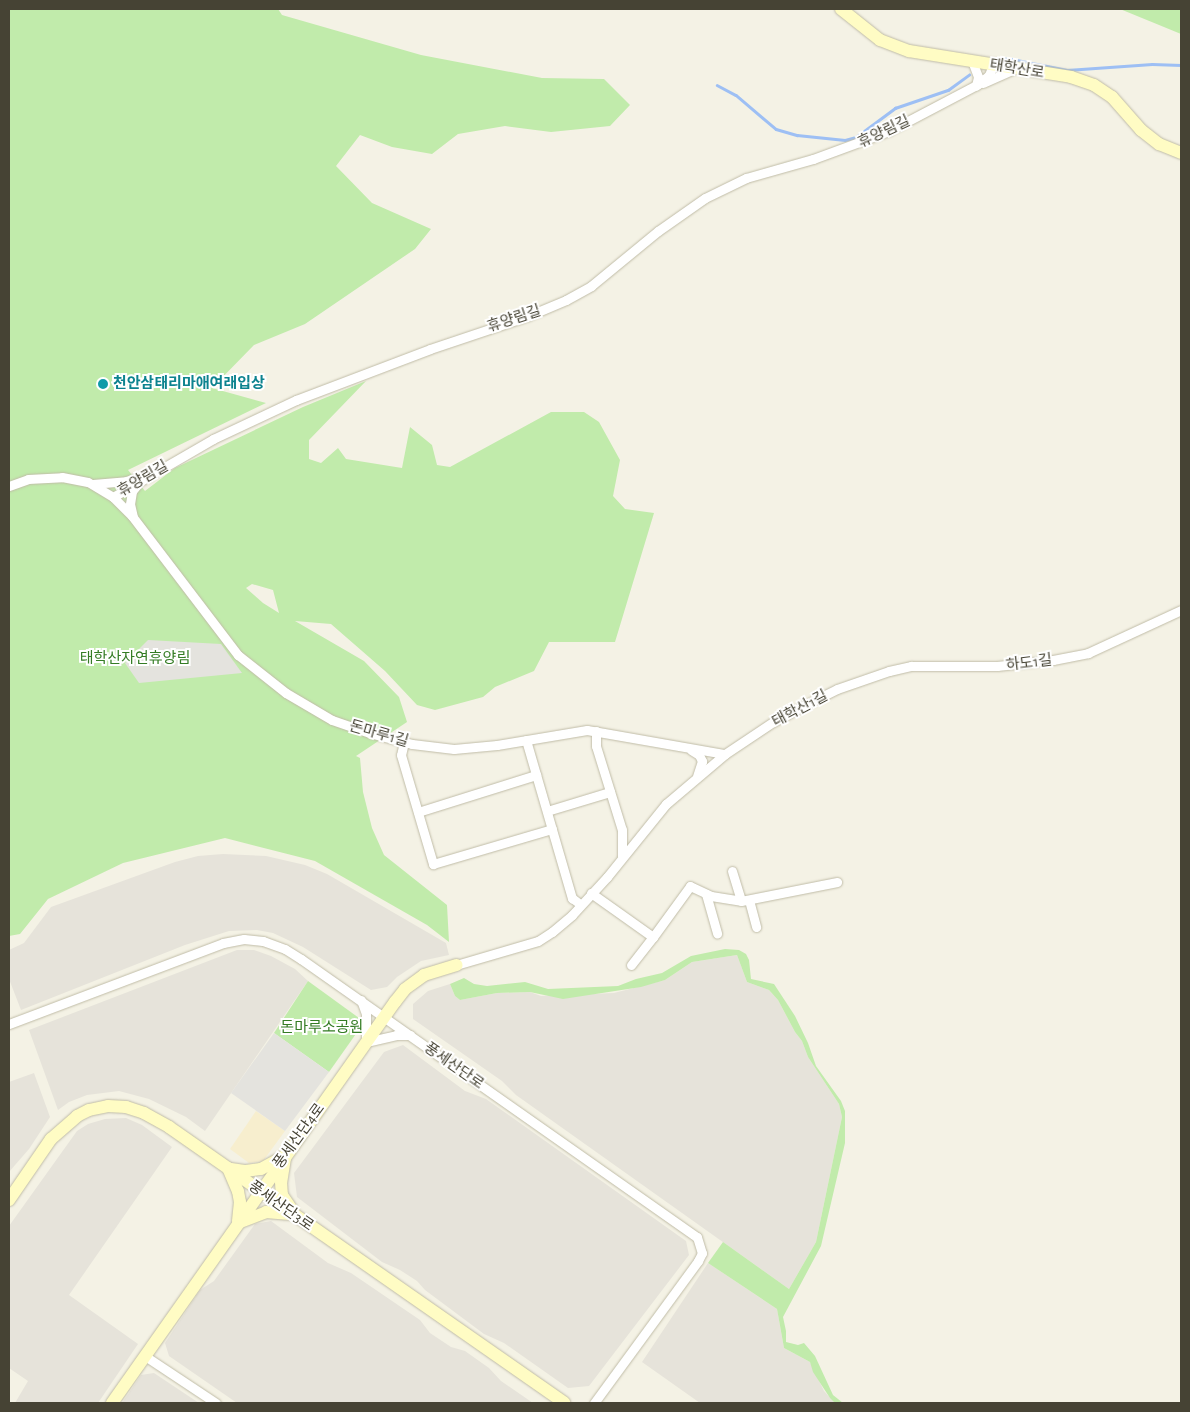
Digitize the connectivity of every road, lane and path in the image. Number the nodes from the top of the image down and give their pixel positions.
1 (840, 9) edge
2 (972, 62) junction
3 (993, 65) junction
4 (1017, 68) junction
5 (976, 86) junction
6 (1181, 153) edge
7 (154, 472) junction
8 (142, 479) junction
9 (91, 484) junction
10 (9, 486) edge
11 (114, 497) junction
12 (134, 520) junction
13 (1181, 610) edge
14 (868, 679) joint
15 (596, 732) junction
16 (526, 740) junction
17 (404, 742) junction
18 (688, 749) junction
19 (725, 754) junction
20 (536, 775) junction
21 (696, 778) junction
22 (610, 792) junction
23 (547, 811) junction
24 (418, 812) junction
25 (552, 829) junction
26 (622, 830) junction
27 (643, 831) junction
28 (622, 856) junction
29 (732, 872) dead end
30 (837, 882) dead end
31 (591, 893) junction
32 (706, 894) junction
33 (745, 900) junction
34 (580, 904) junction
35 (756, 927) dead end
36 (717, 933) dead end
37 (653, 938) junction
38 (456, 965) joint
39 (631, 966) dead end
40 (361, 1000) junction
41 (384, 1016) junction
42 (9, 1024) edge
43 (410, 1034) junction
44 (366, 1042) junction
45 (285, 1156) junction
46 (228, 1168) junction
47 (260, 1191) junction
48 (9, 1200) edge
49 (295, 1216) junction
50 (237, 1224) junction
51 (145, 1356) junction
52 (112, 1403) edge
53 (216, 1403) edge
54 (564, 1403) edge
55 (594, 1403) edge

1 - 2 street, 태학산로
2 - 3 street, 태학산로
2 - 5 street
3 - 4 street, 태학산로
3 - 5 street, 휴양림길
4 - 5 street
4 - 6 street, 태학산로
5 - 7 street, 휴양림길
7 - 8 street, 휴양림길
7 - 9 street
8 - 11 street, 휴양림길
8 - 12 street
9 - 10 street, 휴양림길
9 - 11 street, 휴양림길
11 - 12 street, 돈마루1길
12 - 17 street, 돈마루1길
13 - 14 street, 하도1길
14 - 19 street, 태학산1길
15 - 16 street, 돈마루1길
15 - 18 street, 돈마루1길
15 - 22 street
16 - 17 street, 돈마루1길
16 - 20 street
17 - 24 street
18 - 19 street, 돈마루1길
18 - 21 street
19 - 21 street
20 - 23 street
20 - 24 street
21 - 27 street
22 - 23 street
22 - 26 street
23 - 25 street
24 - 25 street
25 - 34 street
26 - 27 street
26 - 28 street
27 - 28 street
28 - 31 street
29 - 33 street
30 - 33 street
31 - 34 street
31 - 37 street
32 - 33 street
32 - 36 street
32 - 37 street
33 - 35 street
34 - 38 street
37 - 39 street
38 - 41 street, 풍세산단4로
40 - 41 street, 풍세산단로
40 - 42 street, 풍세산단로
40 - 44 street
41 - 43 street, 풍세산단로
41 - 44 street, 풍세산단4로
43 - 44 street
43 - 55 street, 풍세산단로
44 - 45 street, 풍세산단4로
45 - 46 street
45 - 47 street, 풍세산단4로
45 - 49 street
46 - 47 street, 풍세산단3로
46 - 48 street, 풍세산단3로
46 - 50 street
47 - 49 street, 풍세산단3로
47 - 50 street, 풍세산단4로
49 - 50 street
49 - 54 street, 풍세산단3로
50 - 51 street, 풍세산단4로
51 - 52 street, 풍세산단4로
51 - 53 street

